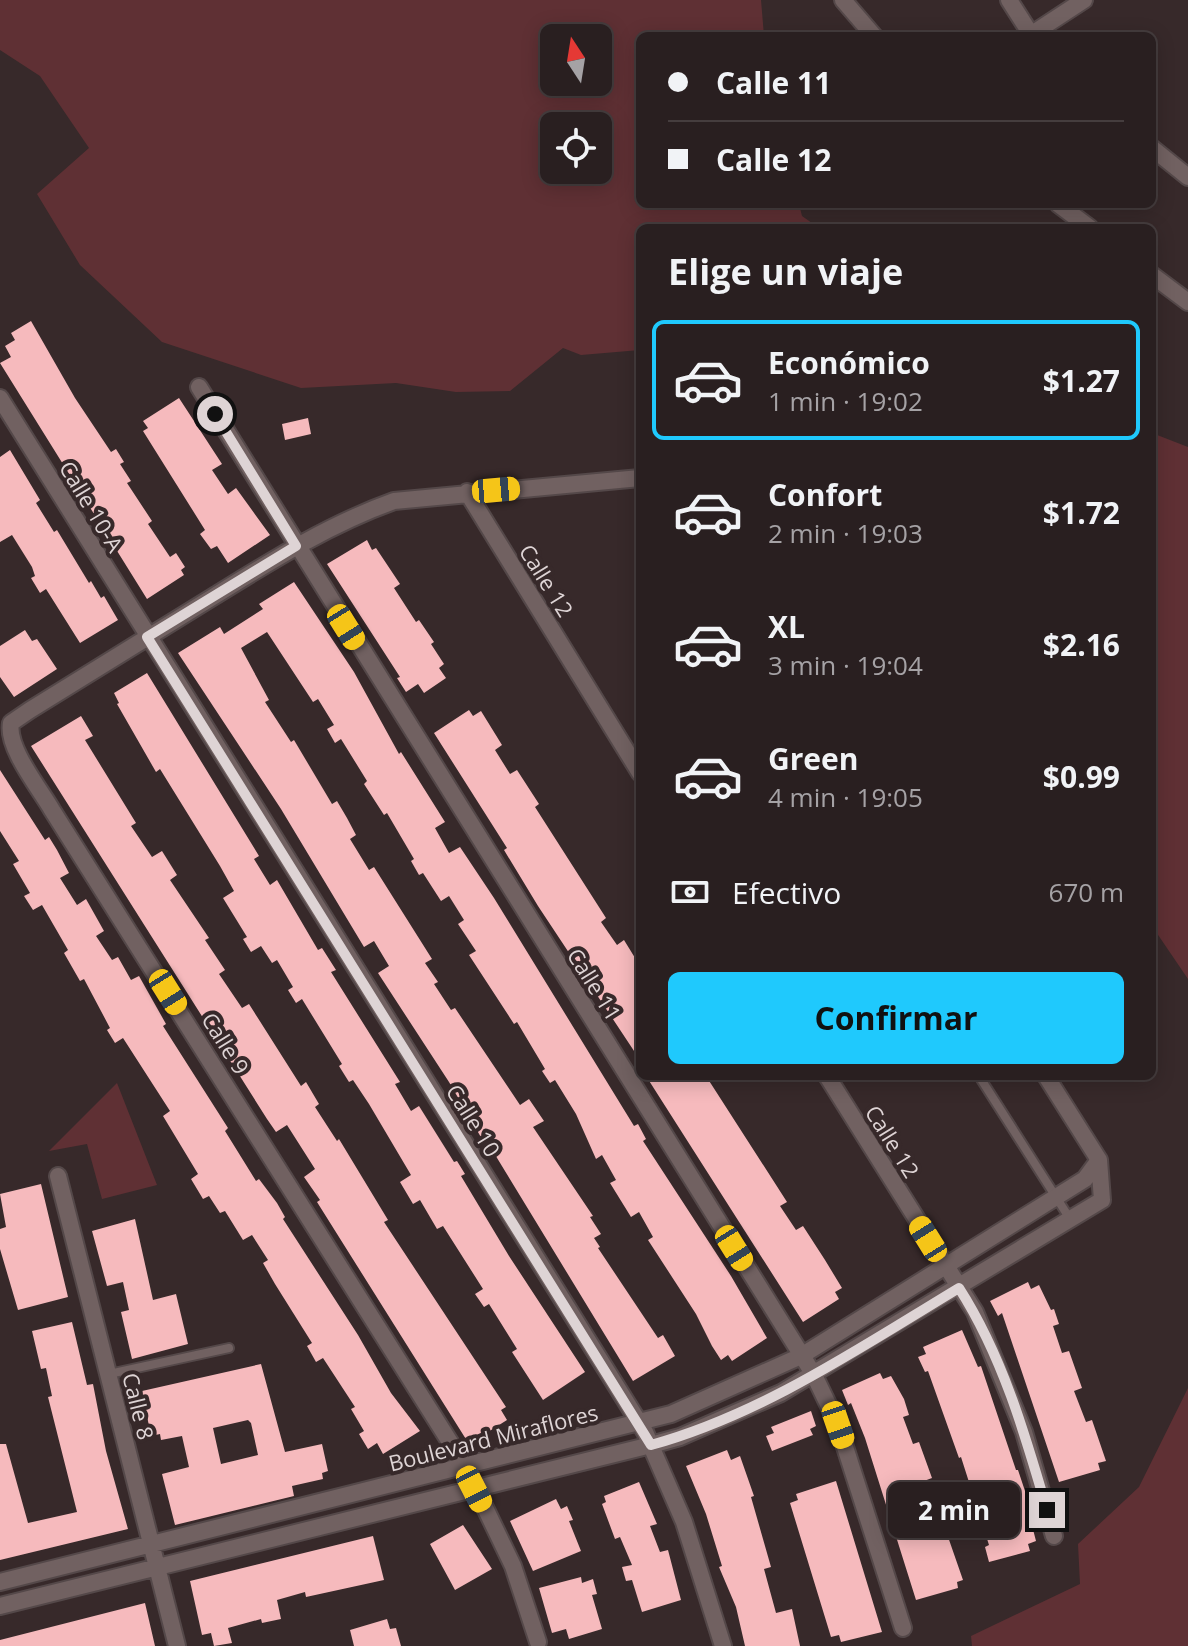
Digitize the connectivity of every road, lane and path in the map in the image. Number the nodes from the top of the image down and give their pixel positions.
1 (843, 0) edge
2 (1009, 0) edge
3 (1084, 0) edge
4 (871, 32) edge
5 (1029, 32) edge
6 (1036, 32) edge
7 (1156, 151) edge
8 (1188, 177) edge
9 (1063, 208) edge
10 (1085, 224) edge
11 (1156, 278) edge
12 (1188, 302) edge
13 (199, 387) dead end
14 (0, 398) edge
15 (636, 478) edge
16 (467, 492) junction
17 (296, 546) junction
18 (147, 637) junction
19 (636, 767) edge
20 (829, 1080) edge
21 (982, 1080) edge
22 (1049, 1080) edge
23 (1099, 1160) junction
24 (58, 1176) dead end
25 (1056, 1197) junction
26 (1070, 1219) junction
27 (945, 1266) junction
28 (959, 1288) junction
29 (229, 1348) dead end
30 (801, 1356) junction
31 (108, 1374) junction
32 (814, 1375) junction
33 (638, 1423) junction
34 (651, 1445) junction
35 (465, 1466) junction
36 (474, 1489) junction
37 (1054, 1536) dead end
38 (151, 1544) junction
39 (157, 1567) junction
40 (0, 1582) edge
41 (0, 1606) edge
42 (903, 1628) dead end
43 (538, 1642) dead end
44 (177, 1646) edge
45 (723, 1646) edge

1 - 4 street
2 - 5 street
3 - 6 street
7 - 8 street
9 - 10 street
11 - 12 street
13 - 17 street, Calle 11
14 - 18 street, Calle 10-A
15 - 16 street, Calle 9
16 - 17 street, Calle 9
16 - 19 street, Calle 12
17 - 18 street, Calle 9
17 - 30 street, Calle 11
18 - 33 street, Calle 10
18 - 35 street, Calle 9
20 - 27 street, Calle 12
21 - 25 lane
22 - 23 street
23 - 25 street, Boulevard Miraflores
23 - 26 street, Boulevard Miraflores
24 - 31 street, Calle 8
25 - 26 lane
25 - 27 street, Boulevard Miraflores
26 - 28 street, Boulevard Miraflores
27 - 28 street, Calle 12
27 - 30 street, Boulevard Miraflores
28 - 32 street, Boulevard Miraflores
28 - 37 street, Calle 12
29 - 31 lane
30 - 32 street, Calle 11
30 - 33 street, Boulevard Miraflores
31 - 38 street, Calle 8
32 - 34 street, Boulevard Miraflores
32 - 42 street, Calle 11
33 - 34 street, Calle 10
33 - 35 street, Boulevard Miraflores
34 - 36 street, Boulevard Miraflores
34 - 45 street, Calle 10
35 - 36 street, Calle 9
35 - 38 street, Boulevard Miraflores
36 - 39 street, Boulevard Miraflores
36 - 43 street, Calle 9
38 - 39 street, Calle 8
38 - 40 street, Boulevard Miraflores
39 - 41 street, Boulevard Miraflores
39 - 44 street, Calle 8

